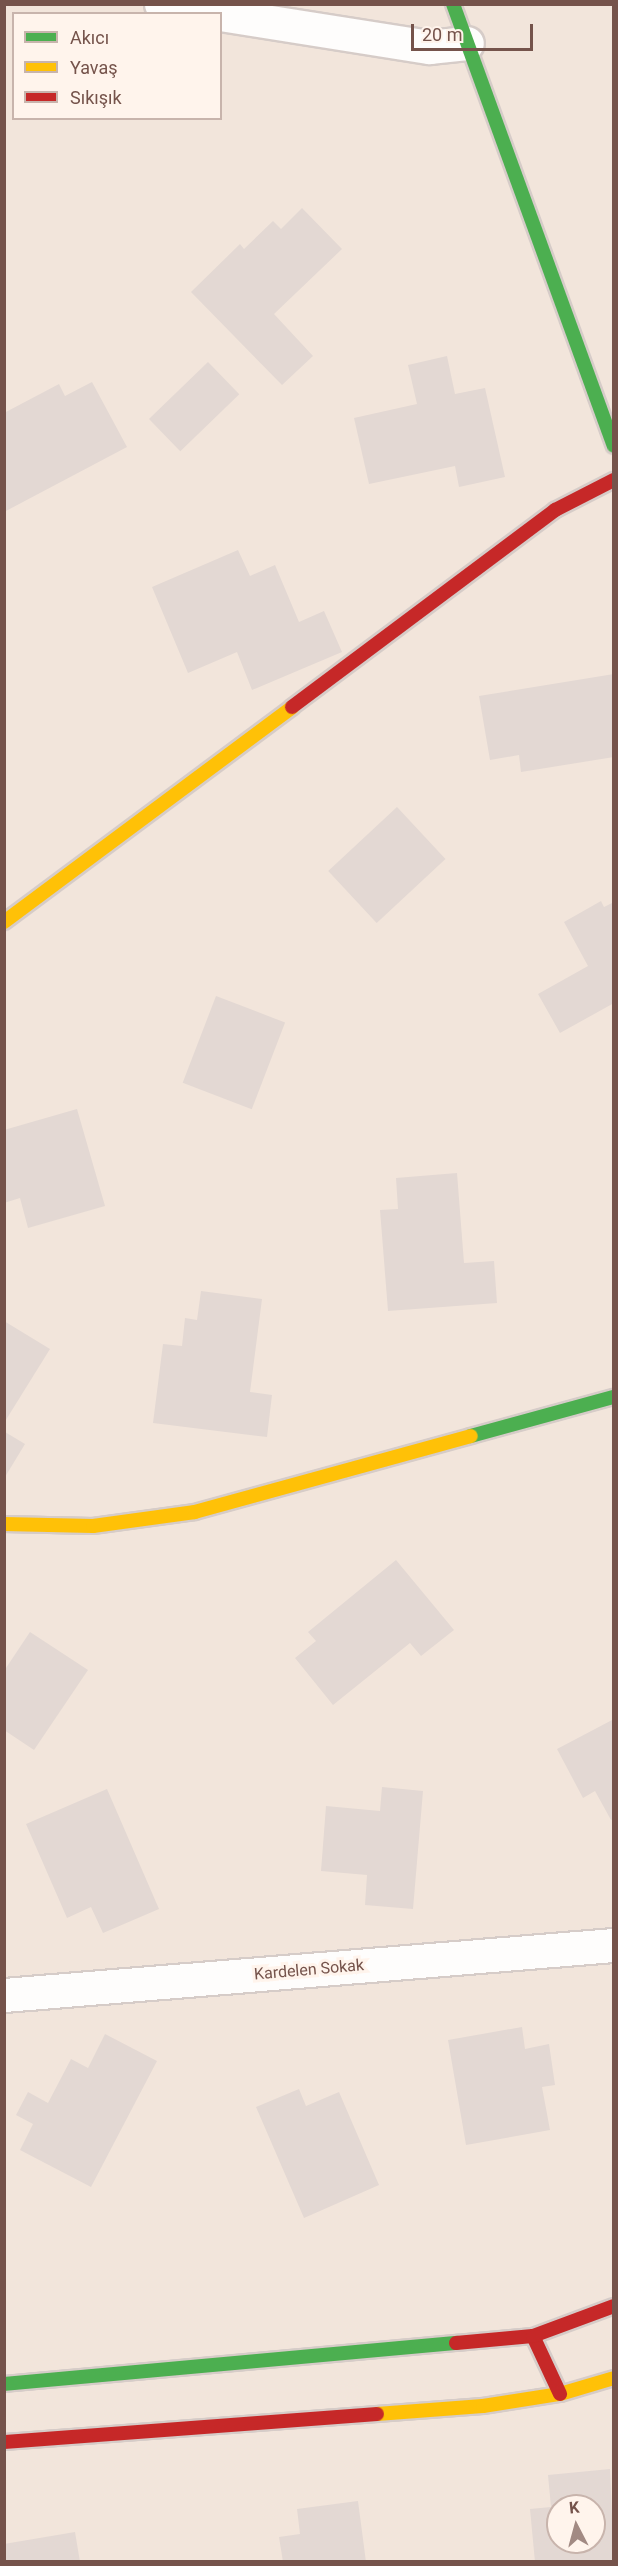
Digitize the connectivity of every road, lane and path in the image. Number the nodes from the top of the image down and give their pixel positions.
1 (160, 4) edge
2 (453, 4) edge
3 (207, 12) edge
4 (222, 14) edge
5 (467, 43) junction
6 (614, 446) edge
7 (614, 480) edge
8 (4, 922) edge
9 (614, 1397) edge
10 (4, 1524) edge
11 (614, 1945) edge
12 (4, 1995) edge
13 (614, 2306) edge
14 (533, 2336) junction
15 (614, 2378) edge
16 (4, 2384) edge
17 (560, 2394) junction
18 (4, 2442) edge

1 - 3 street
2 - 5 street
4 - 5 street
5 - 6 street
7 - 8 street
9 - 10 street
11 - 12 street, Kardelen Sokak
13 - 14 street
14 - 16 street
14 - 17 street
15 - 17 street
17 - 18 street

